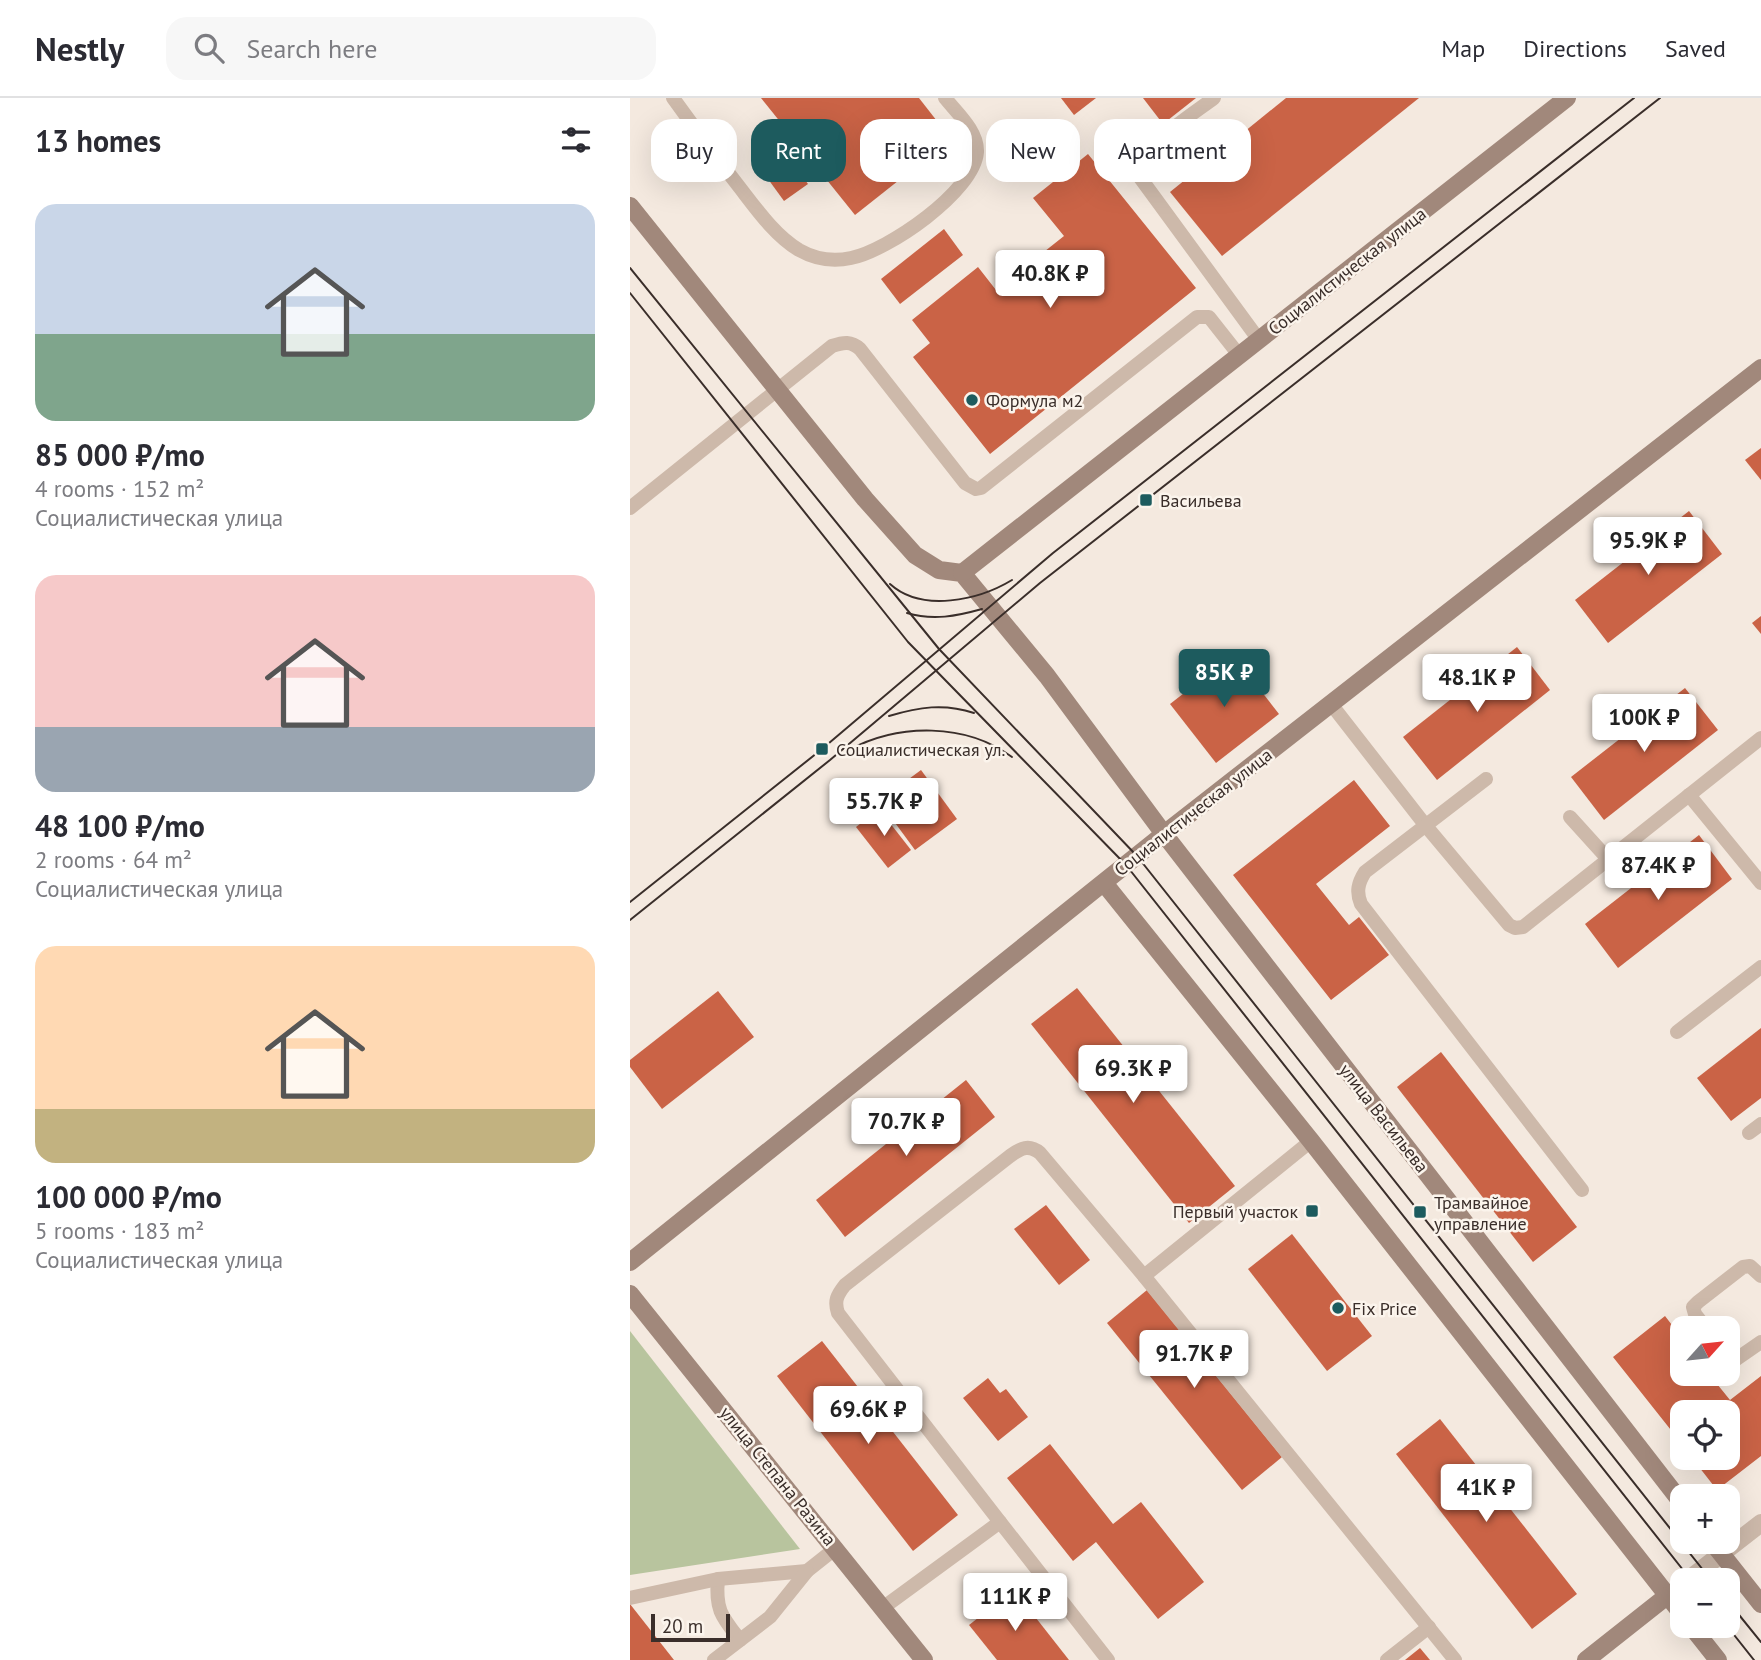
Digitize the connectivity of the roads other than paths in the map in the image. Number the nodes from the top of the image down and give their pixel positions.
1 (673, 98) edge
2 (945, 98) edge
3 (1214, 98) edge
4 (1567, 98) edge
5 (630, 206) edge
6 (1259, 340) junction
7 (1239, 355) junction
8 (1761, 368) edge
9 (778, 390) junction
10 (630, 508) edge
11 (962, 573) junction
12 (1331, 704) junction
13 (1761, 738) edge
14 (1486, 779) dead end
15 (1689, 794) junction
16 (1570, 817) dead end
17 (1426, 827) junction
18 (1164, 834) junction
19 (1608, 859) junction
20 (1104, 883) junction
21 (1761, 883) edge
22 (1761, 967) edge
23 (1676, 1032) dead end
24 (1761, 1124) edge
25 (1749, 1133) dead end
26 (1311, 1141) junction
27 (1582, 1190) dead end
28 (630, 1262) edge
29 (1144, 1276) junction
30 (1761, 1276) edge
31 (630, 1294) edge
32 (1697, 1316) edge
33 (1761, 1342) edge
34 (1740, 1357) edge
35 (1670, 1488) edge
36 (1000, 1522) junction
37 (1761, 1523) edge
38 (1740, 1535) edge
39 (836, 1548) junction
40 (1712, 1554) edge
41 (1722, 1554) edge
42 (1699, 1568) edge
43 (807, 1571) junction
44 (718, 1579) junction
45 (1670, 1585) edge
46 (1670, 1595) edge
47 (630, 1598) edge
48 (1761, 1604) edge
49 (884, 1607) junction
50 (1429, 1627) junction
51 (1701, 1638) edge
52 (740, 1640) junction
53 (714, 1660) edge
54 (924, 1660) edge
55 (1108, 1660) edge
56 (1387, 1660) edge
57 (1455, 1660) edge
58 (1586, 1660) edge
59 (1718, 1660) edge

1 - 2 lane
3 - 6 lane
4 - 6 main road, Социалистическая улица
5 - 9 main road
6 - 7 main road, Социалистическая улица
7 - 9 lane
7 - 11 main road, Социалистическая улица
8 - 12 main road, Социалистическая улица
9 - 10 lane
9 - 11 main road
11 - 18 main road, улица Васильева
12 - 17 lane
12 - 18 main road, Социалистическая улица
13 - 15 lane
14 - 17 lane
15 - 19 lane
15 - 21 lane
16 - 19 lane
17 - 19 lane
17 - 27 lane
18 - 20 main road, Социалистическая улица
18 - 35 main road, улица Васильева
20 - 26 main road
20 - 28 main road, Социалистическая улица
22 - 23 lane
24 - 25 lane
26 - 29 lane
26 - 45 main road
29 - 36 lane
29 - 50 lane
30 - 32 lane
31 - 39 main road, улица Степана Разина
33 - 34 lane
36 - 49 lane
36 - 55 lane
37 - 38 street
39 - 43 lane
39 - 49 main road, улица Степана Разина
40 - 42 street
41 - 48 main road
43 - 44 lane
43 - 52 lane
44 - 47 lane
44 - 52 lane
46 - 58 main road
49 - 54 main road, улица Степана Разина
50 - 56 lane
50 - 57 lane
51 - 59 main road
52 - 53 lane

